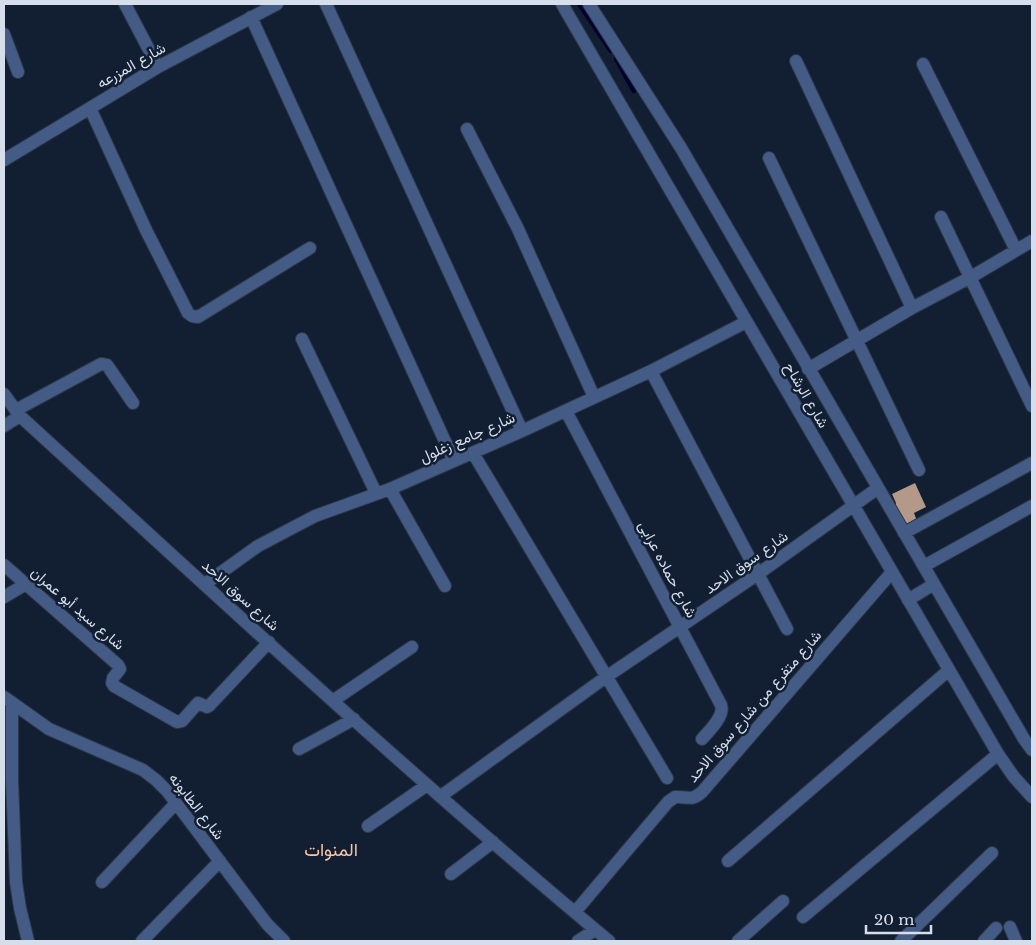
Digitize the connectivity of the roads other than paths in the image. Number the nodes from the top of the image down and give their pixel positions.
1 (125, 4) edge
2 (277, 4) edge
3 (326, 4) edge
4 (562, 4) edge
5 (589, 4) edge
6 (251, 17) junction
7 (4, 34) edge
8 (796, 62) dead end
9 (923, 64) dead end
10 (158, 67) junction
11 (18, 72) dead end
12 (90, 108) junction
13 (467, 129) dead end
14 (769, 158) dead end
15 (4, 160) edge
16 (941, 217) dead end
17 (1032, 241) edge
18 (310, 248) dead end
19 (1016, 250) junction
20 (970, 277) junction
21 (912, 308) junction
22 (746, 322) junction
23 (302, 339) dead end
24 (857, 341) junction
25 (808, 369) junction
26 (650, 371) junction
27 (4, 394) edge
28 (594, 398) junction
29 (133, 402) dead end
30 (1032, 406) edge
31 (566, 411) junction
32 (18, 413) junction
33 (4, 426) edge
34 (522, 431) junction
35 (473, 453) junction
36 (454, 461) junction
37 (1032, 463) edge
38 (919, 470) dead end
39 (878, 488) junction
40 (390, 489) junction
41 (376, 493) junction
42 (853, 506) junction
43 (1032, 506) edge
44 (904, 533) junction
45 (4, 566) edge
46 (924, 566) junction
47 (892, 572) junction
48 (758, 574) junction
49 (26, 584) junction
50 (204, 584) junction
51 (934, 584) junction
52 (445, 586) dead end
53 (4, 597) edge
54 (908, 600) junction
55 (680, 627) junction
56 (787, 629) dead end
57 (269, 642) junction
58 (412, 647) dead end
59 (949, 670) junction
60 (606, 677) junction
61 (8, 700) edge
62 (334, 700) junction
63 (354, 719) junction
64 (702, 739) dead end
65 (299, 749) dead end
66 (1032, 750) edge
67 (8, 751) edge
68 (998, 754) junction
69 (667, 778) dead end
70 (427, 785) junction
71 (441, 796) junction
72 (1032, 797) edge
73 (176, 803) junction
74 (368, 826) dead end
75 (493, 842) junction
76 (992, 853) dead end
77 (220, 861) junction
78 (728, 861) dead end
79 (451, 874) dead end
80 (102, 882) dead end
81 (783, 901) dead end
82 (575, 912) junction
83 (803, 917) dead end
84 (1010, 927) dead end
85 (996, 928) dead end
86 (595, 930) junction
87 (28, 941) edge
88 (142, 941) edge
89 (284, 941) edge
90 (578, 941) edge
91 (609, 941) edge
92 (738, 941) edge
93 (901, 941) edge
94 (984, 941) edge
95 (1016, 941) edge

1 - 10 street
2 - 6 street, شارع المزرعه
3 - 34 street
4 - 22 street, شارع الرشاح
5 - 25 street, شارع الرشاح
6 - 10 street, شارع المزرعه
6 - 36 street
7 - 11 street
8 - 21 street
9 - 19 street
10 - 12 street, شارع المزرعه
12 - 15 street, شارع المزرعه
12 - 18 street
13 - 28 street
14 - 24 street
16 - 20 street
17 - 19 street
19 - 20 street
20 - 21 street
20 - 30 street
21 - 24 street
22 - 26 street, شارع جامع زغلول
22 - 42 street, شارع الرشاح
23 - 41 street
24 - 25 street
24 - 38 street
25 - 39 street, شارع الرشاح
26 - 28 street, شارع جامع زغلول
26 - 48 street
27 - 32 street, شارع سوق الاحد
28 - 31 street, شارع جامع زغلول
29 - 32 street
31 - 34 street, شارع جامع زغلول
31 - 55 street, شارع حماده عرابى
32 - 33 street
32 - 50 street, شارع سوق الاحد
34 - 35 street, شارع جامع زغلول
35 - 36 street, شارع جامع زغلول
35 - 60 street
36 - 40 street, شارع جامع زغلول
37 - 44 street
39 - 42 street, شارع سوق الاحد
39 - 44 street, شارع الرشاح
40 - 41 street, شارع جامع زغلول
40 - 52 street
41 - 50 street, شارع جامع زغلول
42 - 47 street, شارع الرشاح
42 - 48 street, شارع سوق الاحد
43 - 46 street
44 - 46 street, شارع الرشاح
45 - 49 street, شارع سيد أبو عمران
46 - 51 street, شارع الرشاح
47 - 54 street, شارع الرشاح
47 - 82 street, شارع متفرع من شارع سوق الاحد
48 - 55 street, شارع سوق الاحد
48 - 56 street
49 - 53 street
49 - 57 street, شارع سيد أبو عمران
50 - 57 street, شارع سوق الاحد
51 - 54 street
51 - 66 street, شارع الرشاح
54 - 59 street, شارع الرشاح
55 - 60 street, شارع سوق الاحد
55 - 64 street, شارع حماده عرابى
57 - 62 street, شارع سوق الاحد
58 - 62 street
59 - 68 street, شارع الرشاح
59 - 78 street
60 - 69 street
60 - 71 street, شارع سوق الاحد
61 - 67 street
61 - 73 street, شارع الطابونه
62 - 63 street, شارع سوق الاحد
63 - 65 street
63 - 70 street, شارع سوق الاحد
67 - 87 street
68 - 72 street, شارع الرشاح
68 - 83 street
70 - 71 street, شارع سوق الاحد
70 - 74 street
71 - 75 street, شارع سوق الاحد
73 - 77 street, شارع الطابونه
73 - 80 street
75 - 79 street
75 - 82 street, شارع سوق الاحد
76 - 93 street
77 - 88 street
77 - 89 street, شارع الطابونه
81 - 92 street
82 - 86 street, شارع سوق الاحد
84 - 95 street
85 - 94 street
86 - 90 street
86 - 91 street, شارع سوق الاحد

